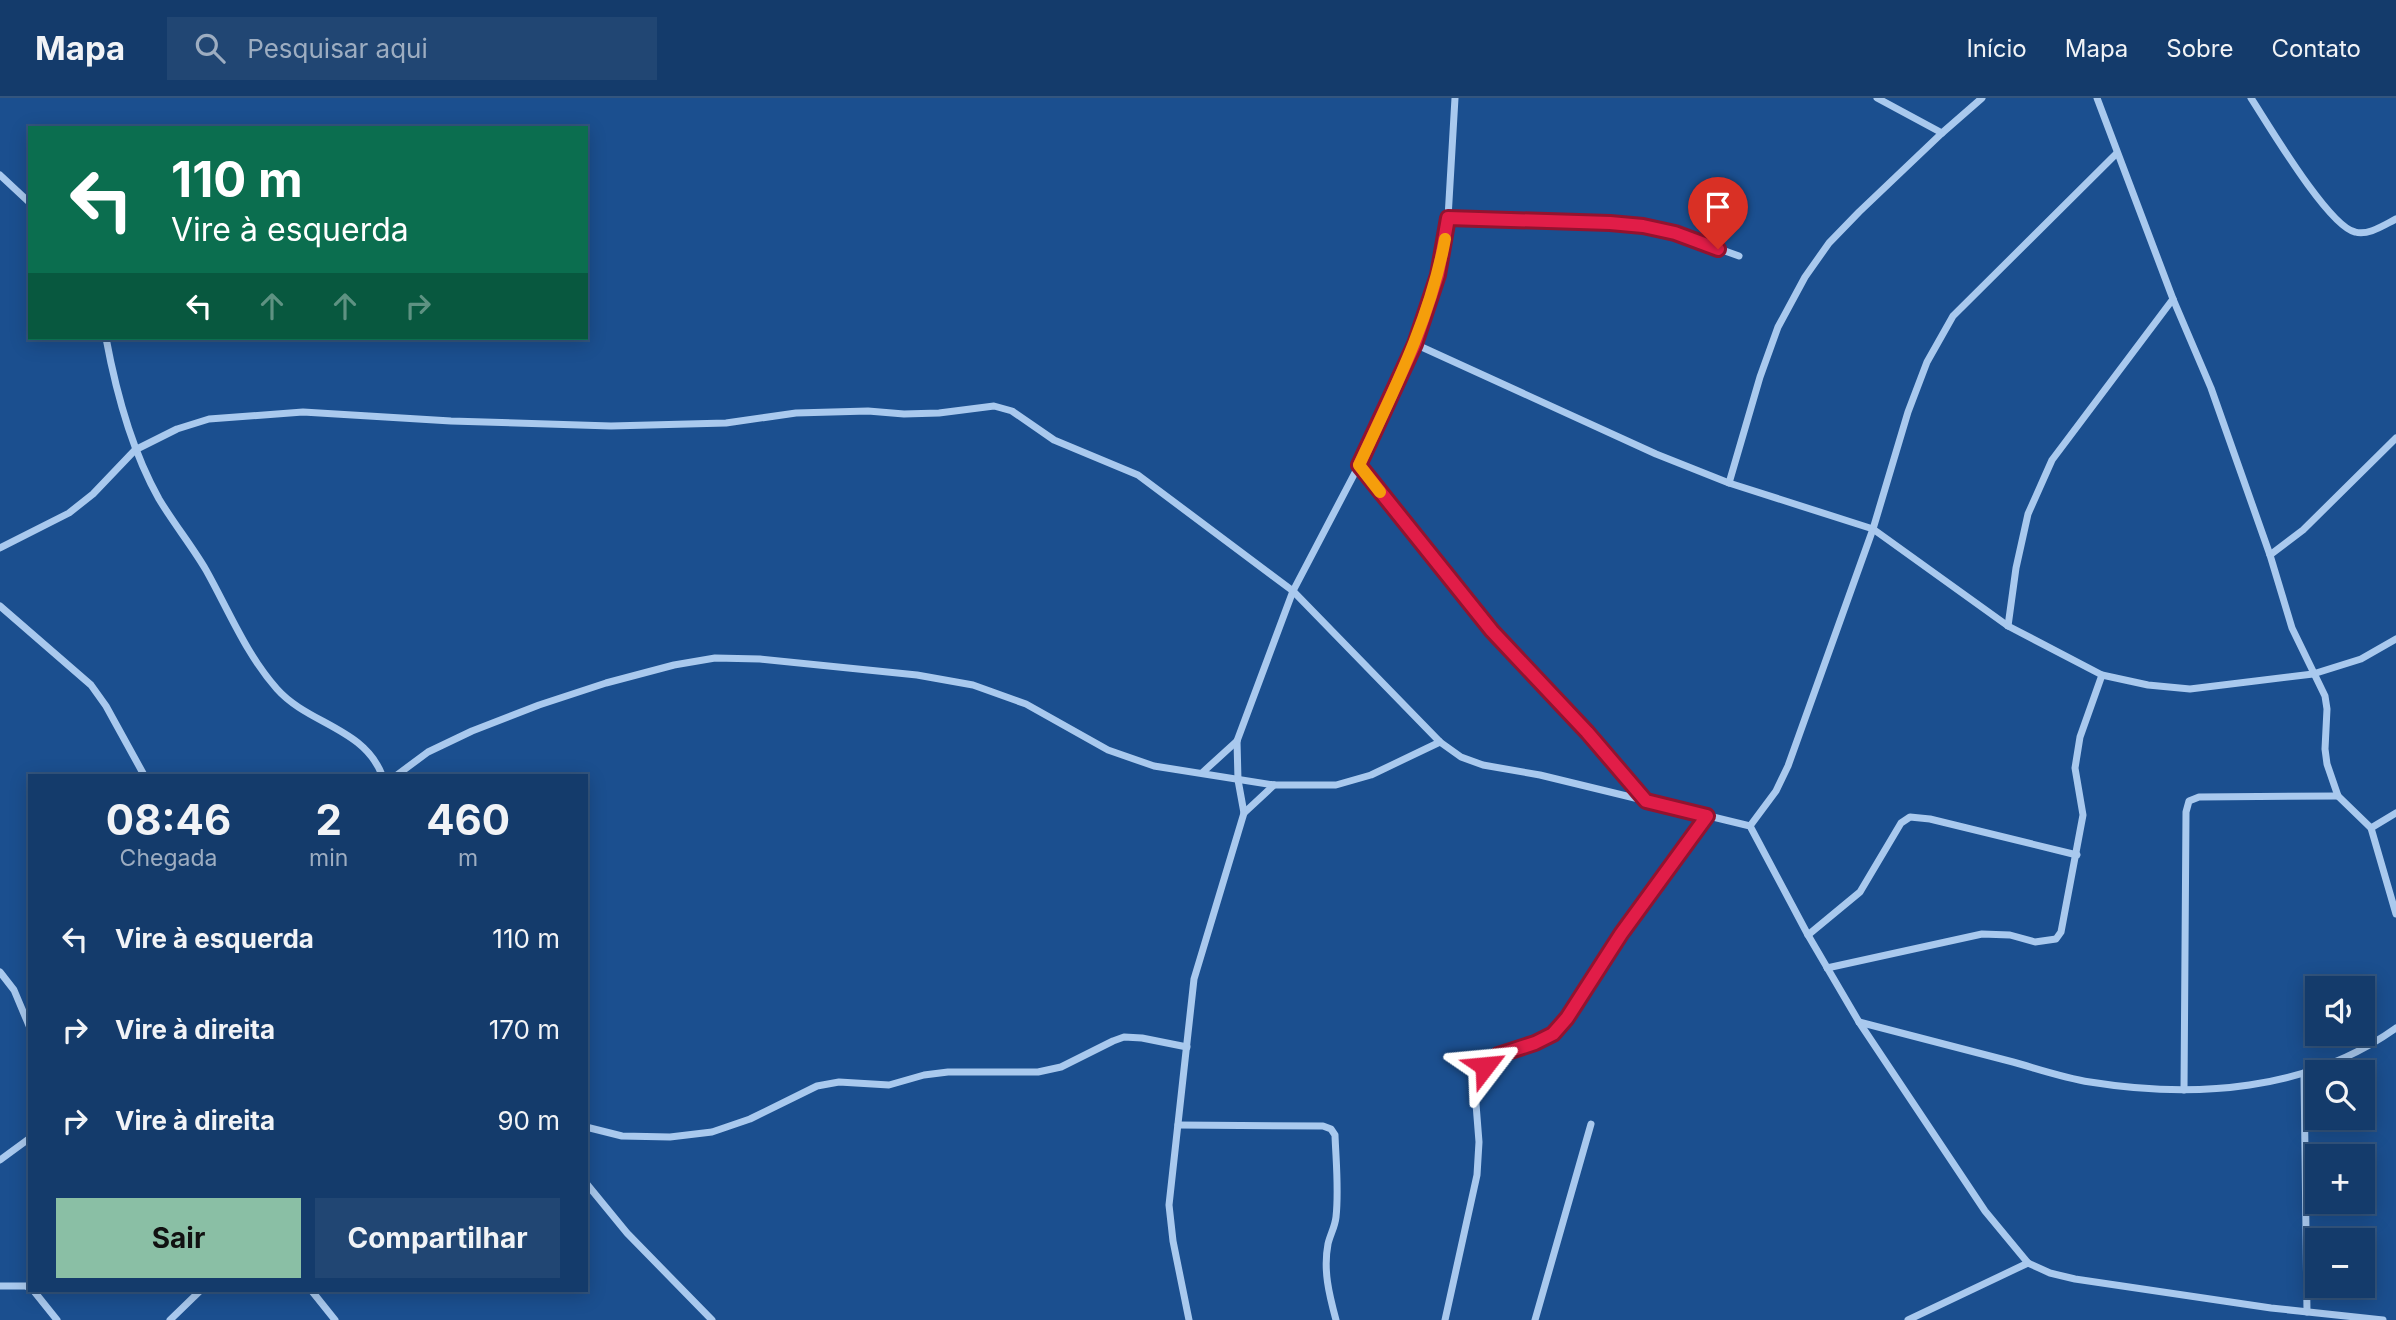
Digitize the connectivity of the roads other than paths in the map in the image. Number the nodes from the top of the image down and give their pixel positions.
1 (1455, 98) edge
2 (1877, 98) edge
3 (1982, 98) edge
4 (2097, 98) edge
5 (2251, 98) edge
6 (1942, 133) junction
7 (2117, 153) junction
8 (0, 175) edge
9 (28, 201) edge
10 (1448, 218) junction
11 (2396, 219) edge
12 (1739, 256) dead end
13 (2173, 299) junction
14 (107, 340) edge
15 (1415, 344) junction
16 (2396, 438) edge
17 (135, 450) junction
18 (1359, 465) junction
19 (1729, 483) junction
20 (1873, 529) junction
21 (0, 548) edge
22 (2270, 555) junction
23 (1293, 592) junction
24 (0, 607) edge
25 (2008, 625) junction
26 (2396, 639) edge
27 (2313, 674) junction
28 (2102, 675) junction
29 (1237, 741) junction
30 (1440, 742) junction
31 (1203, 772) junction
32 (143, 774) edge
33 (382, 774) edge
34 (398, 774) edge
35 (1238, 780) junction
36 (1274, 785) junction
37 (2338, 796) junction
38 (1646, 801) junction
39 (1244, 813) junction
40 (2396, 813) edge
41 (1707, 816) junction
42 (1750, 826) junction
43 (2371, 828) junction
44 (2077, 855) junction
45 (2396, 914) edge
46 (1808, 934) junction
47 (1827, 968) junction
48 (0, 972) edge
49 (1859, 1022) junction
50 (28, 1023) edge
51 (2396, 1028) edge
52 (1186, 1047) junction
53 (2304, 1073) junction
54 (2184, 1090) junction
55 (1591, 1124) dead end
56 (1178, 1125) junction
57 (588, 1128) edge
58 (28, 1139) edge
59 (0, 1160) edge
60 (588, 1186) edge
61 (2028, 1263) junction
62 (0, 1286) edge
63 (28, 1287) edge
64 (34, 1292) edge
65 (199, 1292) edge
66 (313, 1292) edge
67 (2307, 1312) junction
68 (176, 1318) edge
69 (57, 1320) edge
70 (335, 1320) edge
71 (712, 1320) edge
72 (1189, 1320) edge
73 (1336, 1320) edge
74 (1445, 1320) edge
75 (1535, 1320) edge
76 (1908, 1320) edge
77 (2383, 1320) edge

1 - 10 street
2 - 6 street
3 - 6 street
4 - 7 street
5 - 11 street
6 - 19 street
7 - 13 street
7 - 20 street
8 - 9 street
10 - 12 street
10 - 15 street
13 - 22 street
13 - 25 street
14 - 17 street
15 - 18 street
15 - 19 street
16 - 22 street
17 - 21 street
17 - 23 street
17 - 33 street
18 - 23 street
18 - 38 street
19 - 20 street
20 - 25 street
20 - 42 street
22 - 27 street
23 - 29 street
23 - 30 street
24 - 32 street
25 - 28 street
26 - 27 street
27 - 28 street
27 - 37 street
28 - 44 street
29 - 31 street
29 - 35 street
30 - 36 street
30 - 38 street
31 - 34 street
31 - 35 street
35 - 36 street
35 - 39 street
36 - 39 street
37 - 43 street
37 - 54 street
38 - 41 street
39 - 52 street
40 - 43 street
41 - 42 street
41 - 74 street
42 - 46 street
43 - 45 street
44 - 46 street
44 - 47 street
46 - 47 street
47 - 49 street
48 - 50 street
49 - 54 street
49 - 61 street
51 - 53 street
52 - 56 street
52 - 57 street
53 - 54 street
53 - 67 street
55 - 75 street
56 - 72 street
56 - 73 street
58 - 59 street
60 - 71 street
61 - 67 street
61 - 76 street
62 - 63 street
64 - 69 street
65 - 68 street
66 - 70 street
67 - 77 street

